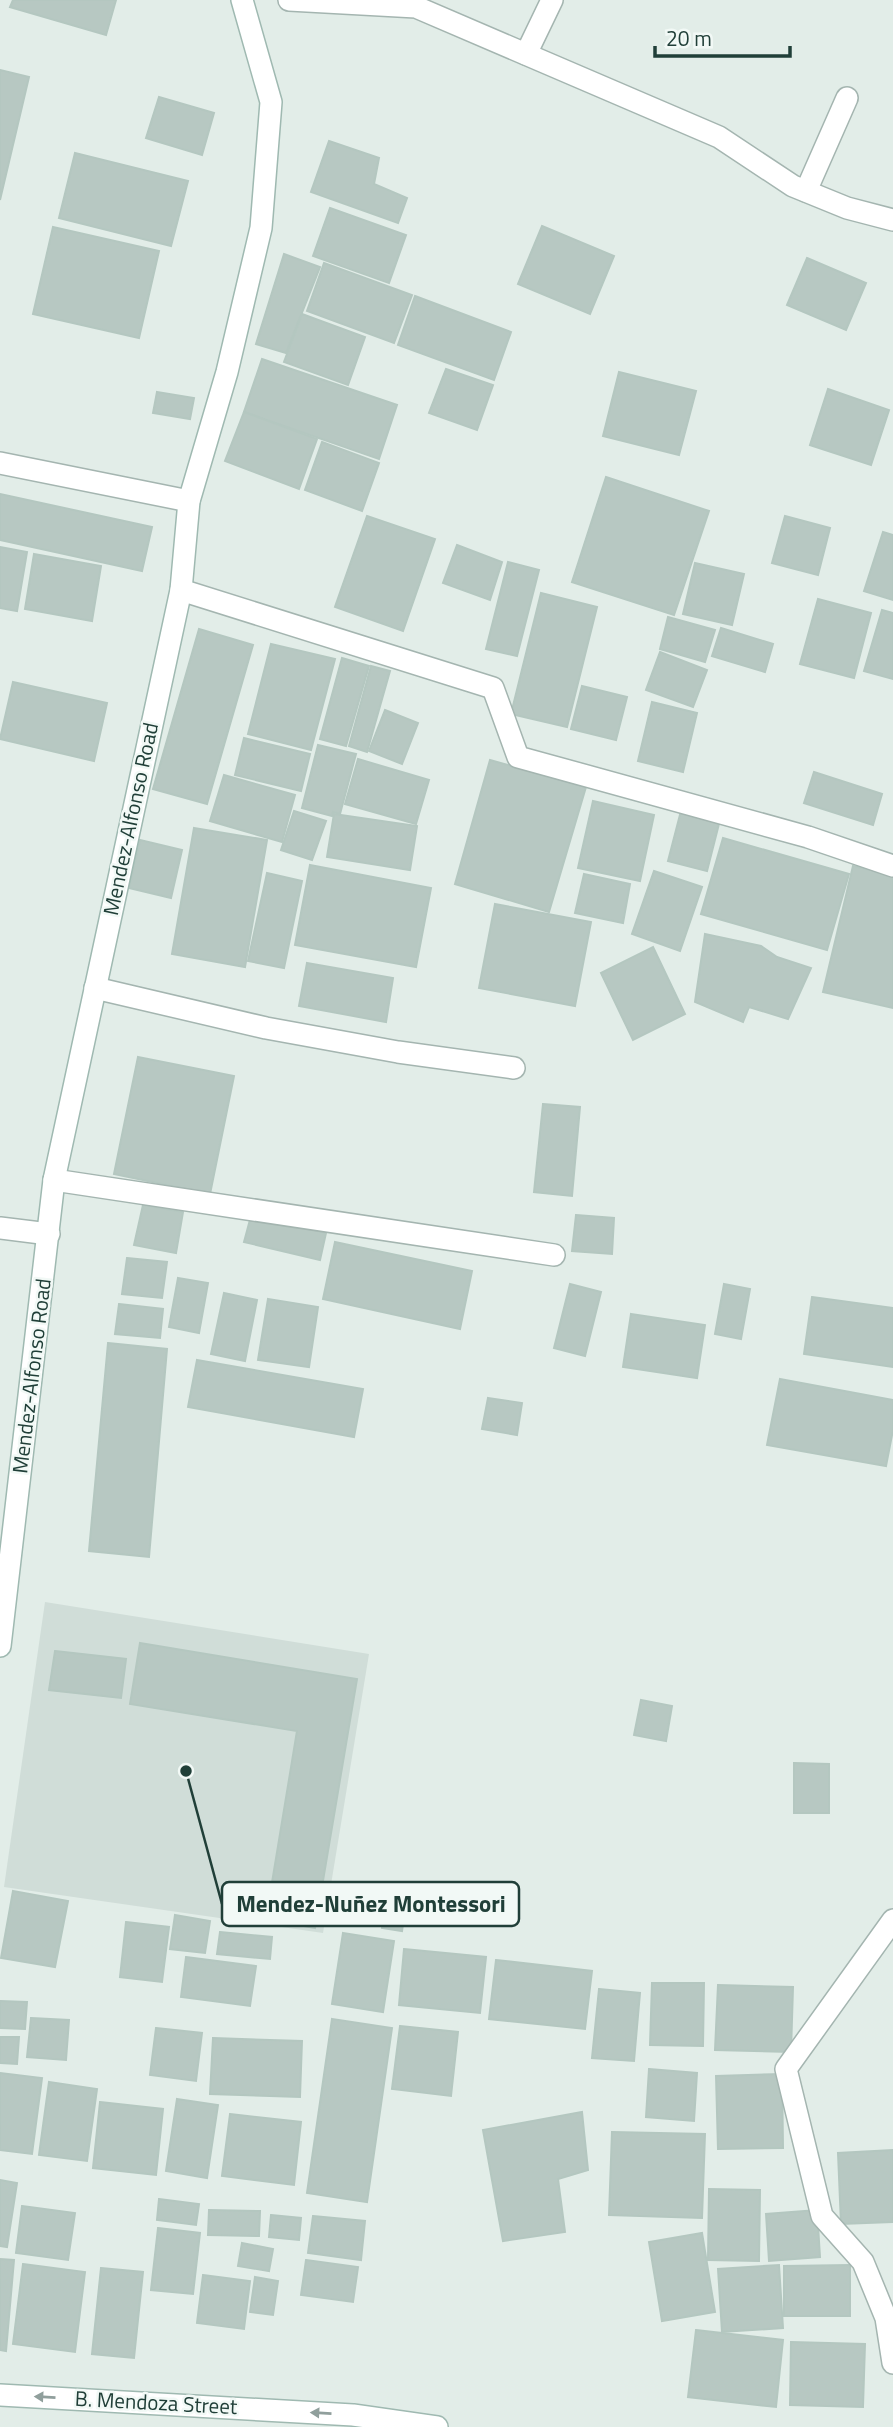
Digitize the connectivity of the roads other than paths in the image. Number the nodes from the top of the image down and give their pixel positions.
1 (242, 0) edge
2 (289, 0) edge
3 (552, 0) edge
4 (526, 54) junction
5 (847, 98) dead end
6 (806, 191) junction
7 (893, 220) edge
8 (0, 463) edge
9 (190, 502) junction
10 (181, 590) junction
11 (893, 866) edge
12 (94, 988) junction
13 (514, 1068) dead end
14 (54, 1180) junction
15 (0, 1227) edge
16 (49, 1234) junction
17 (554, 1255) dead end
18 (0, 1646) edge
19 (893, 1920) edge
20 (893, 2363) edge
21 (0, 2395) edge
22 (437, 2427) edge

1 - 9 street, Mendez-Alfonso Road
2 - 4 street
3 - 4 street
4 - 6 street
5 - 6 street
6 - 7 street
8 - 9 street
9 - 10 street, Mendez-Alfonso Road
10 - 11 street
10 - 12 street, Mendez-Alfonso Road
12 - 13 street
12 - 14 street, Mendez-Alfonso Road
14 - 16 street, Mendez-Alfonso Road
14 - 17 street
15 - 16 street
16 - 18 street, Mendez-Alfonso Road
19 - 20 street
22 -> 21 street, B. Mendoza Street

